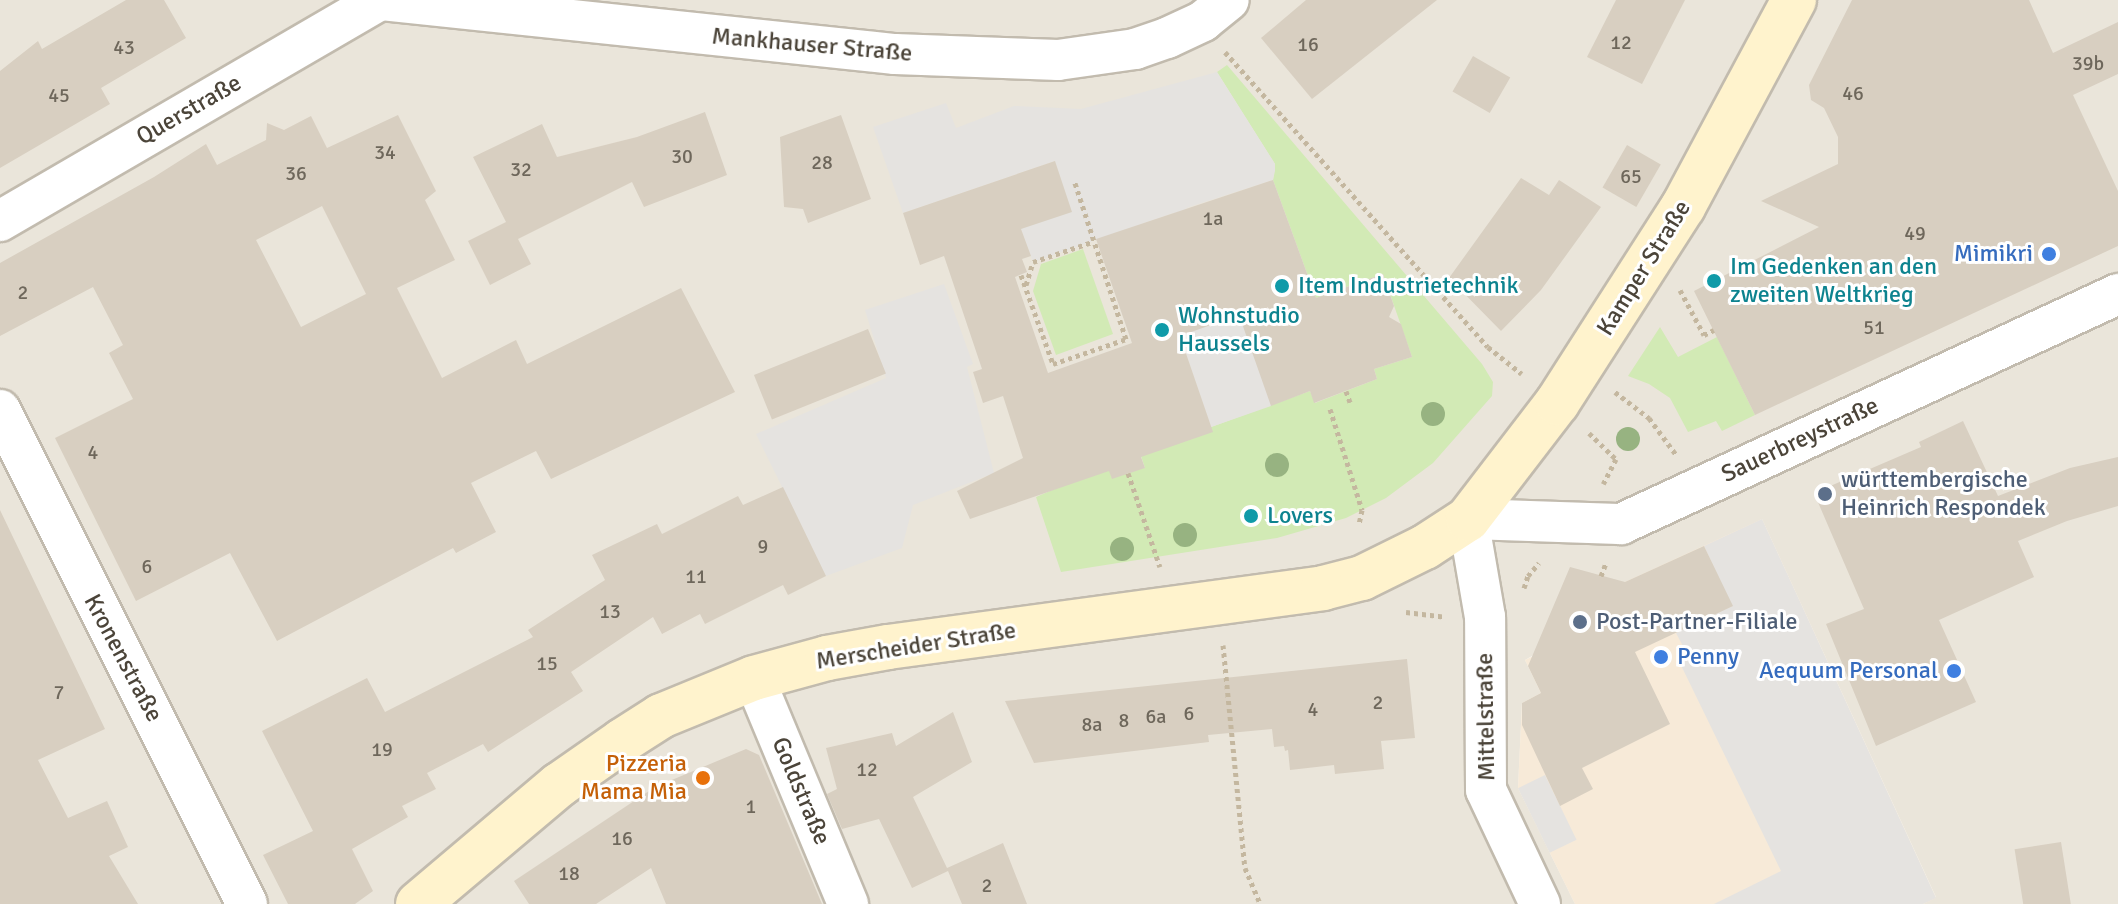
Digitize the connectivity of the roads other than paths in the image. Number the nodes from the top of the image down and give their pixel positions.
1 (380, 0) edge
2 (1794, 0) edge
3 (1216, 11) edge
4 (0, 221) edge
5 (2118, 294) edge
6 (0, 410) edge
7 (1468, 519) junction
8 (754, 678) junction
9 (247, 904) edge
10 (418, 904) edge
11 (848, 904) edge
12 (1540, 904) edge

1 - 3 street, Mankhauser Straße
1 - 4 street, Querstraße
2 - 7 main road, Kamper Straße
5 - 7 street, Sauerbreystraße
6 - 9 street, Kronenstraße
7 - 8 main road, Merscheider Straße
7 - 12 street, Mittelstraße
8 - 10 main road, Merscheider Straße
8 - 11 street, Goldstraße

